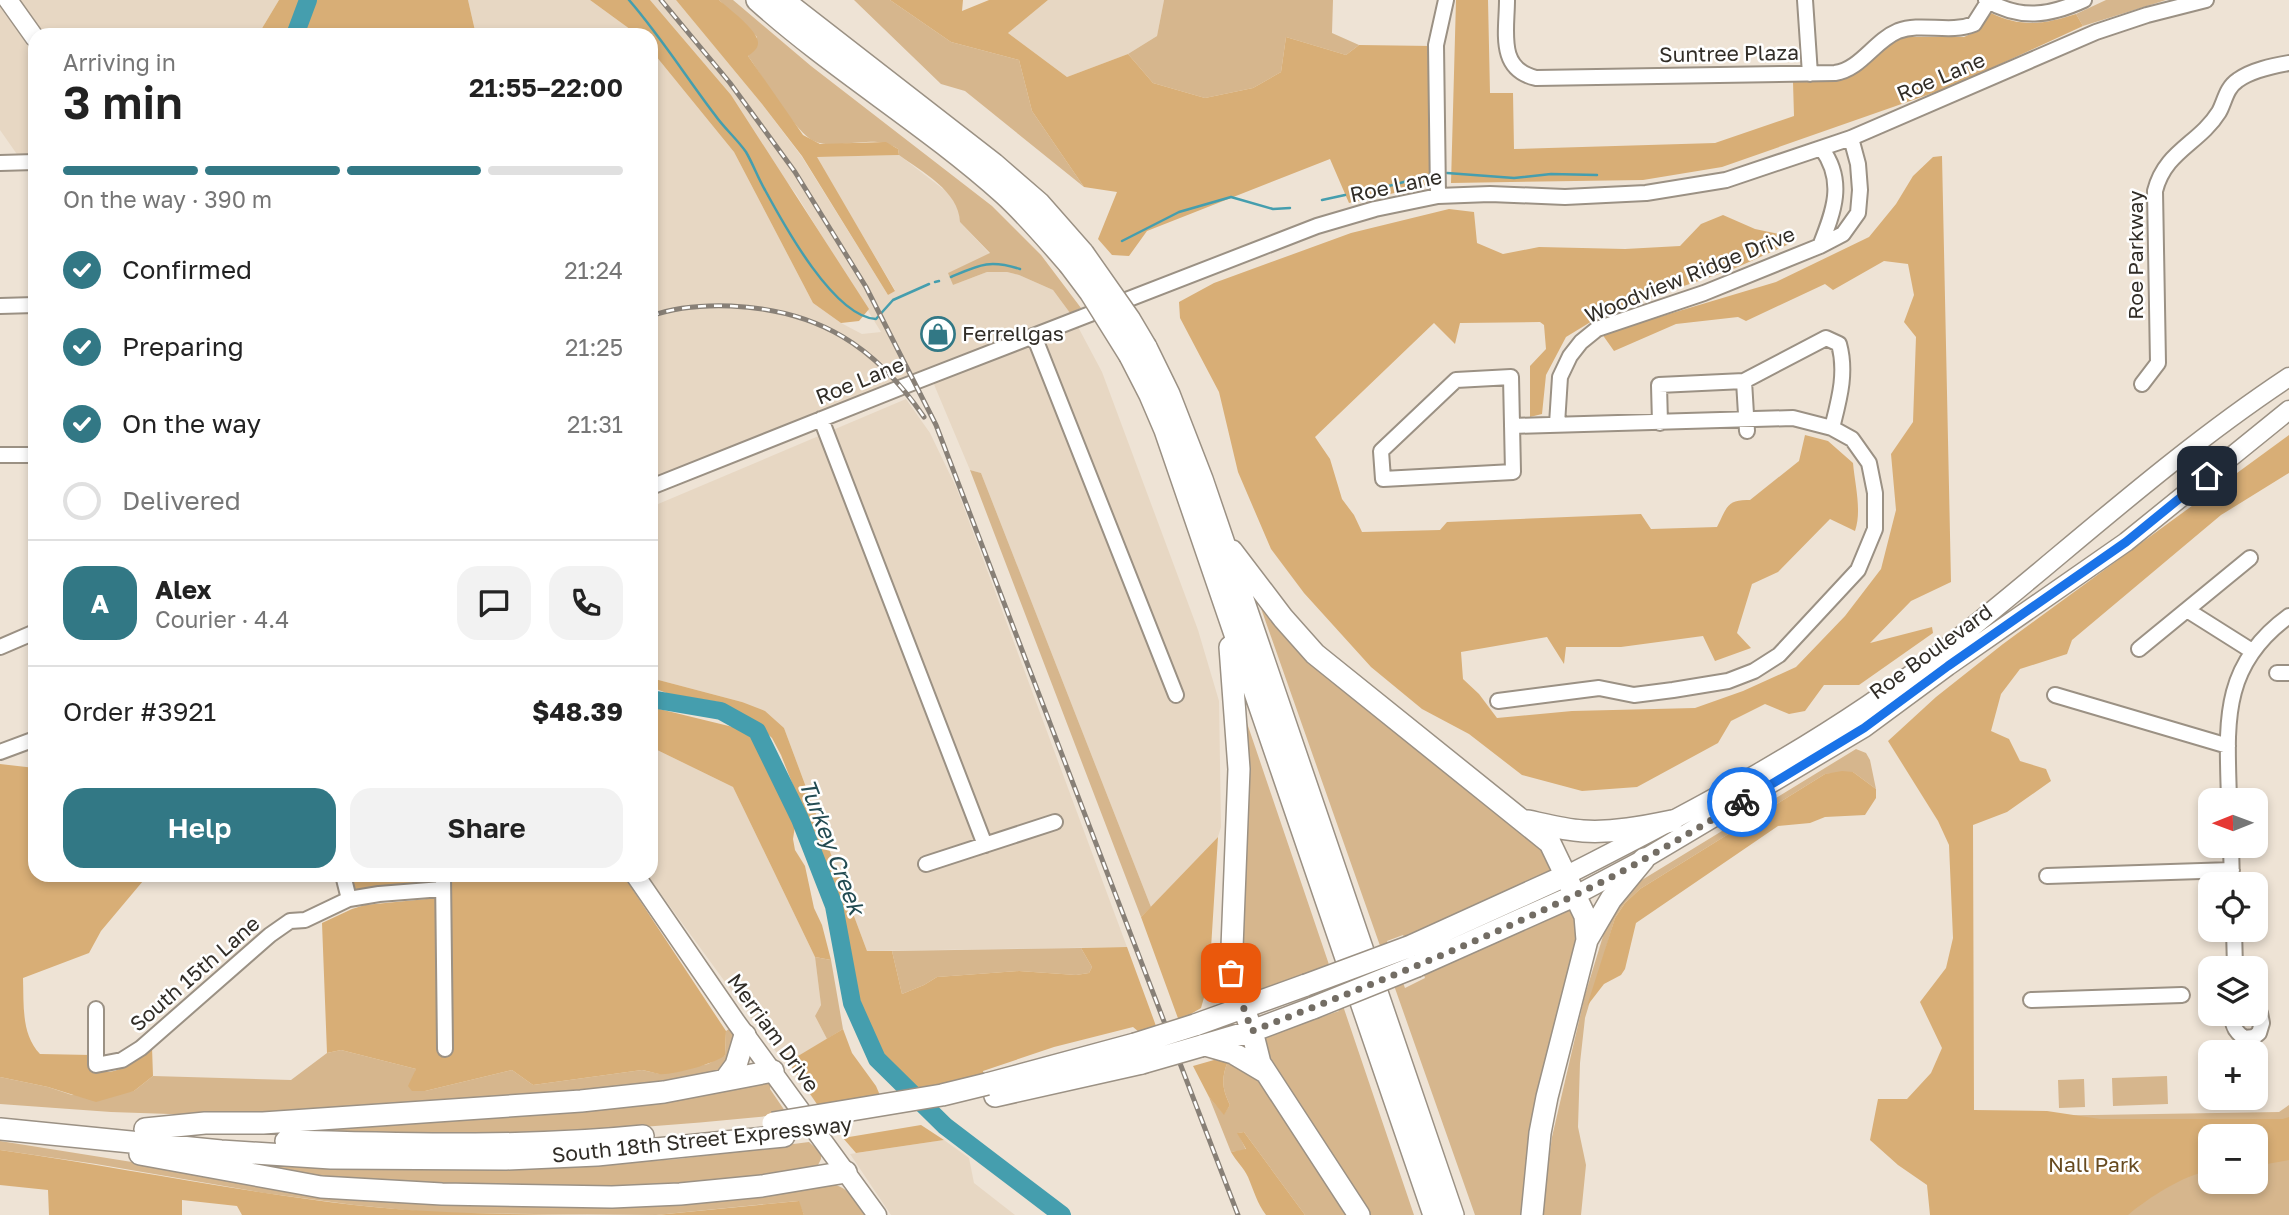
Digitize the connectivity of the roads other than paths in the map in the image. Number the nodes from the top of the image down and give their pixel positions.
1 (8, 0) edge
2 (757, 0) edge
3 (783, 0) edge
4 (1446, 0) edge
5 (1507, 0) edge
6 (1805, 0) edge
7 (2084, 0) edge
8 (2206, 0) edge
9 (1987, 1) edge
10 (28, 28) edge
11 (2289, 63) edge
12 (1810, 74) junction
13 (1851, 138) junction
14 (1822, 149) junction
15 (28, 162) edge
16 (0, 163) edge
17 (1858, 164) junction
18 (1833, 173) junction
19 (1438, 196) junction
20 (1820, 246) junction
21 (1076, 259) junction
22 (28, 305) edge
23 (0, 306) edge
24 (1034, 337) junction
25 (1138, 352) junction
26 (2289, 377) edge
27 (1744, 381) junction
28 (2142, 384) dead end
29 (2289, 410) edge
30 (821, 419) junction
31 (1557, 424) junction
32 (1660, 424) junction
33 (1512, 426) junction
34 (1748, 426) junction
35 (1832, 428) junction
36 (28, 454) edge
37 (0, 455) edge
38 (658, 484) edge
39 (1222, 538) junction
40 (2250, 558) dead end
41 (2187, 610) junction
42 (1227, 614) junction
43 (2289, 616) edge
44 (28, 635) edge
45 (0, 647) edge
46 (2139, 649) dead end
47 (2252, 651) junction
48 (1176, 695) dead end
49 (2055, 695) dead end
50 (1498, 701) dead end
51 (28, 742) edge
52 (2228, 746) junction
53 (0, 752) edge
54 (2229, 788) edge
55 (1522, 820) junction
56 (1672, 821) junction
57 (1055, 822) dead end
58 (985, 845) junction
59 (1644, 859) junction
60 (926, 864) dead end
61 (1565, 876) junction
62 (2047, 876) dead end
63 (2198, 877) edge
64 (345, 882) edge
65 (443, 882) edge
66 (640, 882) edge
67 (1576, 895) junction
68 (349, 899) junction
69 (1587, 940) junction
70 (1414, 956) junction
71 (1231, 973) junction
72 (2182, 995) dead end
73 (2031, 1000) dead end
74 (1242, 1008) junction
75 (96, 1009) dead end
76 (1203, 1021) junction
77 (2234, 1026) edge
78 (2261, 1026) edge
79 (1252, 1031) junction
80 (745, 1035) junction
81 (1203, 1046) junction
82 (445, 1049) dead end
83 (1139, 1054) junction
84 (773, 1072) junction
85 (1265, 1072) junction
86 (725, 1080) junction
87 (0, 1115) edge
88 (0, 1129) edge
89 (145, 1129) junction
90 (778, 1129) junction
91 (74, 1136) junction
92 (846, 1172) junction
93 (877, 1215) edge
94 (1359, 1215) edge
95 (1434, 1215) edge
96 (1452, 1215) edge
97 (1532, 1215) edge

1 - 10 main road
2 - 21 highway
3 - 21 highway
4 - 19 street
5 - 12 street, Suntree Plaza
6 - 12 street
7 - 9 street
8 - 13 street, Roe Lane
9 - 12 street, Suntree Plaza
11 - 28 street, Roe Parkway
13 - 14 street, Roe Lane
13 - 17 street, Woodview Ridge Drive
14 - 18 street, Woodview Ridge Drive
14 - 19 street, Roe Lane
15 - 16 street
17 - 18 street
17 - 20 street, Woodview Ridge Drive
18 - 20 street, Woodview Ridge Drive
19 - 24 street, Roe Lane
20 - 31 street, Woodview Ridge Drive
21 - 25 highway, bridge
22 - 23 street
24 - 30 street, Roe Lane
24 - 48 street
25 - 39 highway
25 - 42 highway
26 - 56 main road, Roe Boulevard
27 - 32 street
27 - 34 street
27 - 35 street
29 - 59 main road, Roe Boulevard
30 - 38 street, Roe Lane
30 - 58 street
31 - 32 street
31 - 33 street
32 - 34 street
33 - 33 street
34 - 35 street
35 - 50 street
36 - 37 street
39 - 55 highway
39 - 96 highway
40 - 41 street
41 - 46 street
41 - 47 street
42 - 71 highway
42 - 95 highway
43 - 47 street
44 - 45 street
47 - 52 street
49 - 52 street
51 - 53 street
52 - 54 street
55 - 56 highway
55 - 61 highway
56 - 61 main road, Roe Boulevard
57 - 58 street
58 - 60 street
59 - 67 main road, Roe Boulevard
59 - 69 highway
61 - 67 highway
61 - 70 highway, South 18th Street Expressway
62 - 63 street
64 - 68 street
65 - 68 street, South 15th Lane
65 - 82 street
66 - 80 main road, Merriam Drive
67 - 69 highway
67 - 70 highway, South 18th Street Expressway
68 - 75 street, South 15th Lane
69 - 97 highway
70 - 74 highway, South 18th Street Expressway, bridge
70 - 79 highway, South 18th Street Expressway, bridge
71 - 74 highway
71 - 76 highway
72 - 73 street
74 - 76 highway, South 18th Street Expressway
74 - 79 highway
76 - 83 highway, South 18th Street Expressway, bridge
77 - 78 street
79 - 81 highway, South 18th Street Expressway
79 - 85 highway
80 - 84 main road, Merriam Drive
80 - 86 highway
81 - 83 highway, South 18th Street Expressway, bridge
81 - 85 highway
83 - 90 highway, South 18th Street Expressway, bridge
84 - 86 highway
84 - 92 main road, Merriam Drive
85 - 94 highway
86 - 89 highway
87 - 89 highway, South 18th Street Expressway
88 - 91 highway, South 18th Street Expressway
89 - 90 highway, South 18th Street Expressway
90 - 91 highway, South 18th Street Expressway
91 - 92 highway
92 - 93 main road, Merriam Drive

